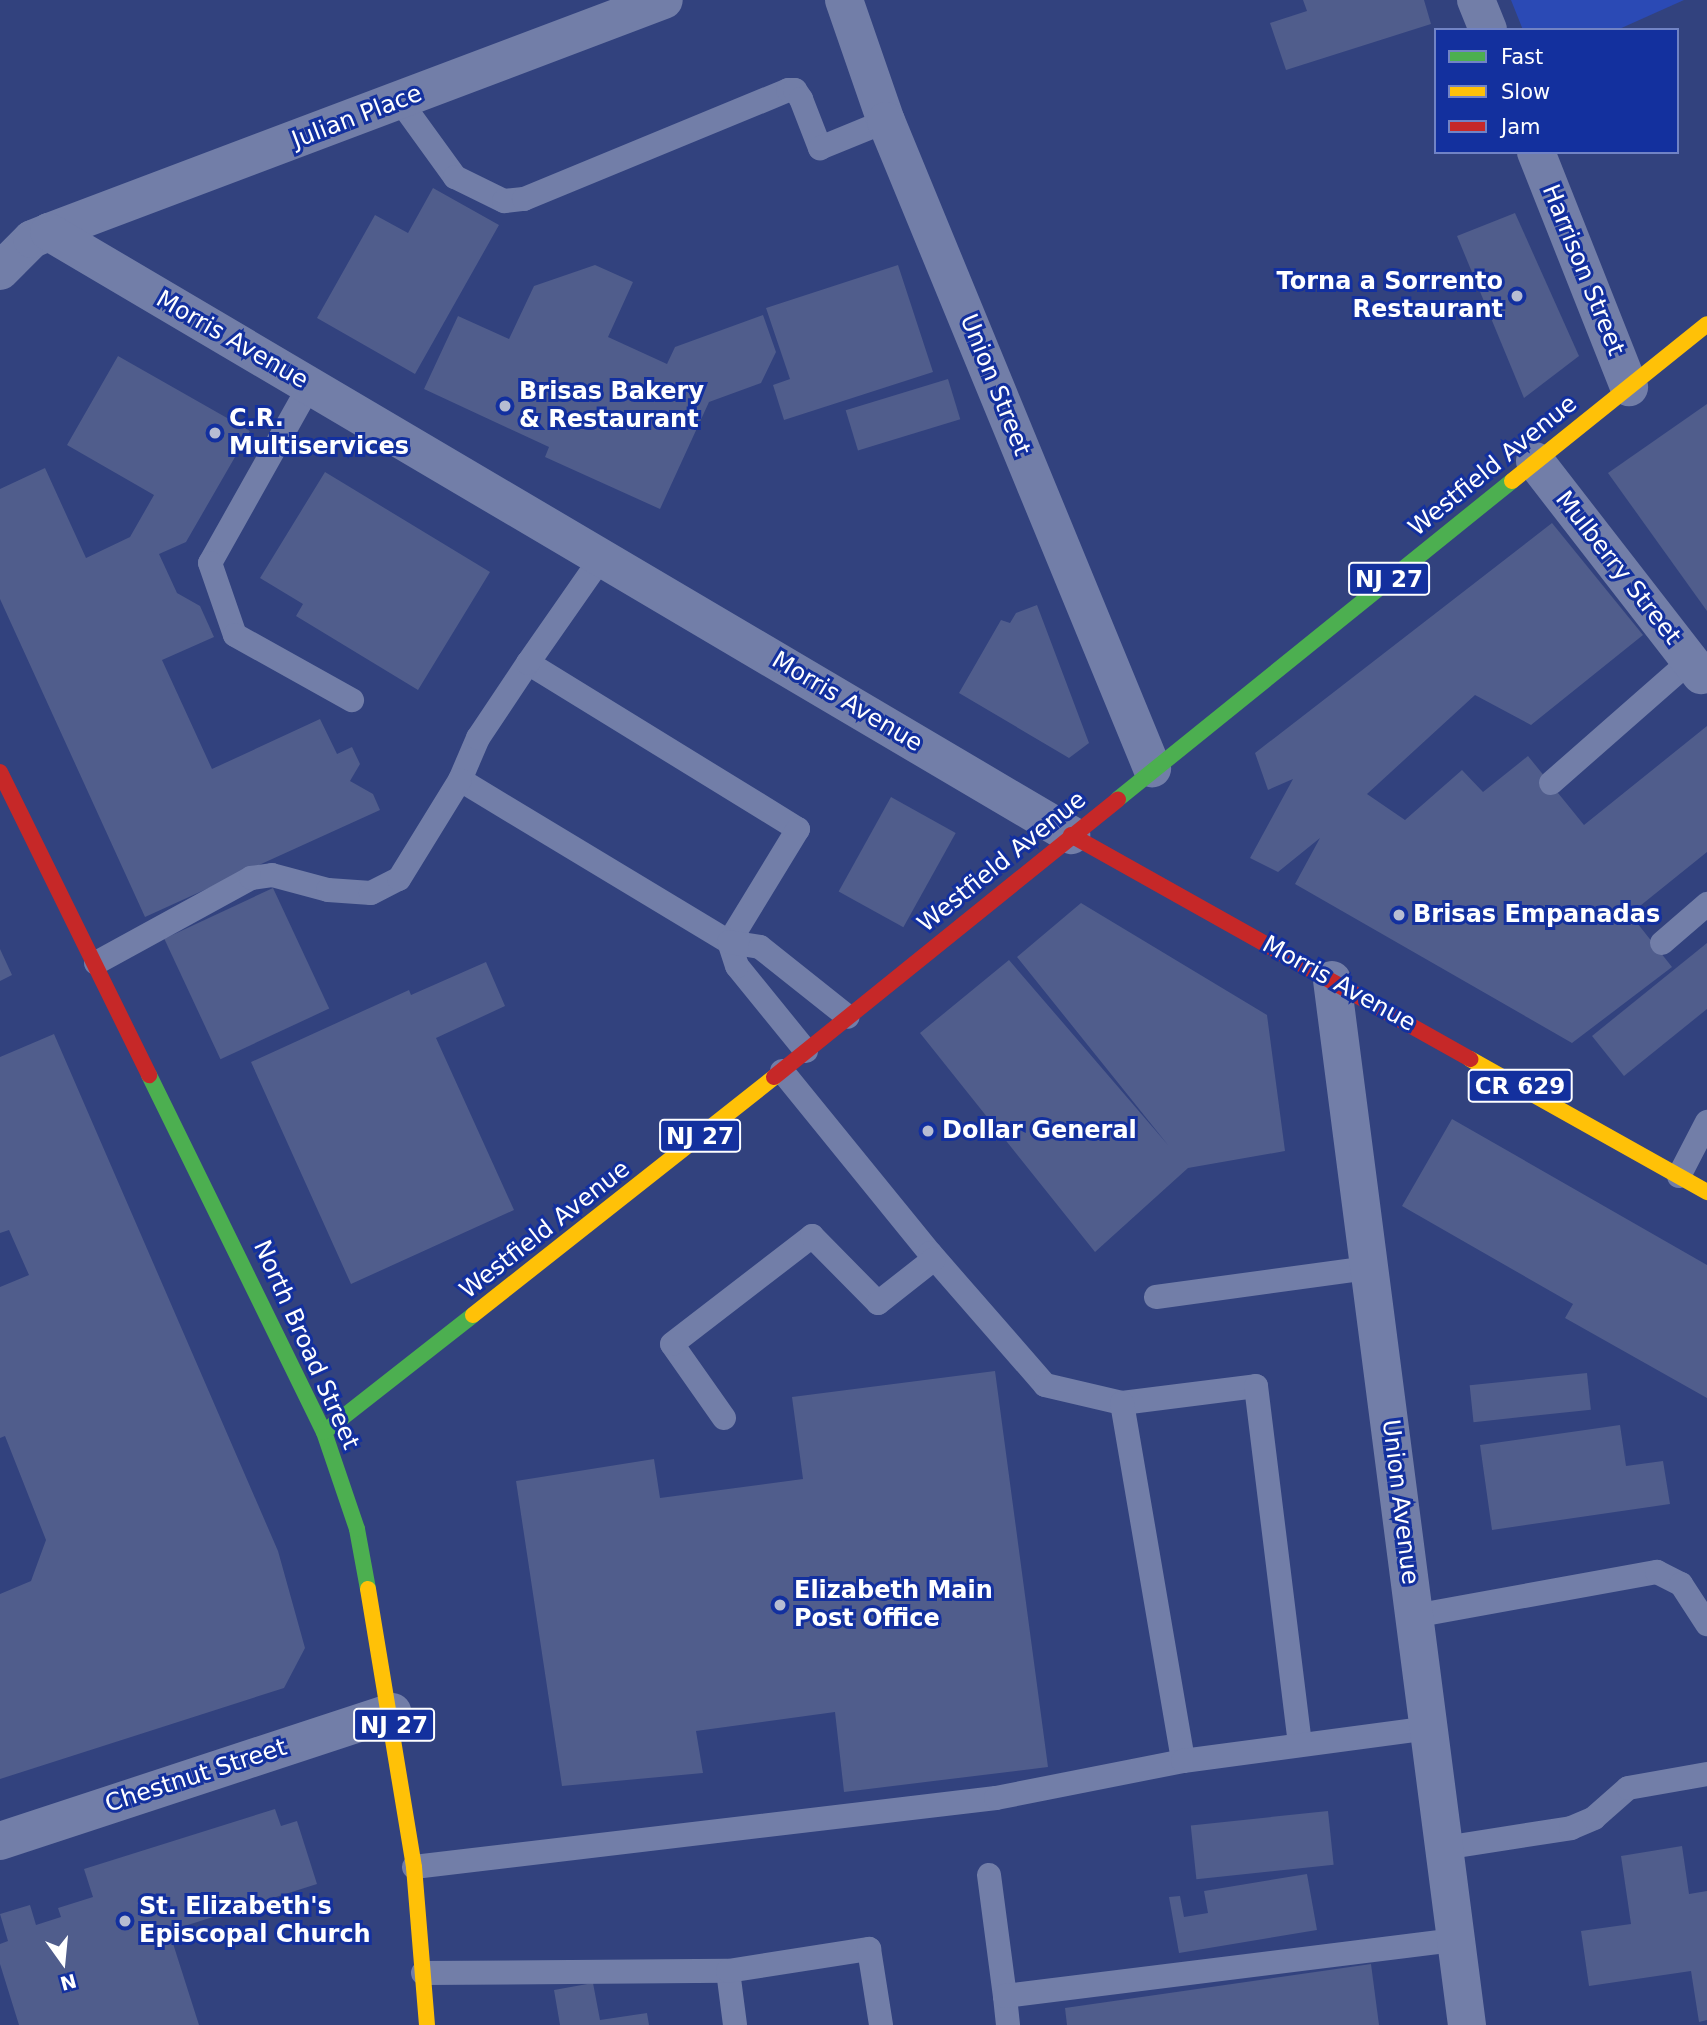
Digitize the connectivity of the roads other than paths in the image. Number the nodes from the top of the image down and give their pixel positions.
1 (664, 0) edge
2 (844, 0) edge
3 (1476, 0) edge
4 (1487, 28) edge
5 (400, 101) junction
6 (886, 121) junction
7 (1537, 154) edge
8 (49, 232) junction
9 (0, 271) edge
10 (1707, 324) edge
11 (310, 385) junction
12 (1629, 387) junction
13 (1535, 461) junction
14 (602, 557) junction
15 (528, 663) junction
16 (1700, 671) edge
17 (352, 700) dead end
18 (1152, 768) junction
19 (0, 772) edge
20 (460, 780) junction
21 (1551, 783) dead end
22 (1071, 835) junction
23 (1707, 904) edge
24 (729, 942) junction
25 (1662, 943) dead end
26 (96, 963) junction
27 (1332, 980) junction
28 (848, 1017) junction
29 (806, 1051) junction
30 (782, 1071) junction
31 (1707, 1122) edge
32 (1679, 1176) junction
33 (1707, 1192) edge
34 (934, 1259) junction
35 (1369, 1268) junction
36 (1156, 1297) dead end
37 (1122, 1403) junction
38 (724, 1418) dead end
39 (324, 1432) junction
40 (1414, 1616) junction
41 (1707, 1624) edge
42 (392, 1712) junction
43 (1429, 1728) junction
44 (1300, 1743) junction
45 (1183, 1761) junction
46 (1707, 1774) edge
47 (0, 1840) edge
48 (1444, 1848) junction
49 (414, 1867) junction
50 (989, 1874) dead end
51 (1456, 1940) junction
52 (728, 1971) junction
53 (423, 1973) junction
54 (1005, 1996) junction
55 (427, 2025) edge
56 (735, 2025) edge
57 (881, 2025) edge
58 (1008, 2025) edge
59 (1467, 2025) edge

1 - 5 street, Julian Place
2 - 6 street, Union Street
3 - 4 street
5 - 6 lane
5 - 8 street, Julian Place
6 - 18 street, Union Street
7 - 12 street, Harrison Street
8 - 9 street
8 - 11 street, Morris Avenue
10 - 12 main road, Westfield Avenue / NJ 27
11 - 14 street, Morris Avenue
11 - 17 lane
12 - 13 main road, Westfield Avenue / NJ 27
13 - 16 street, Mulberry Street
13 - 18 main road, Westfield Avenue / NJ 27
14 - 15 lane
14 - 22 street, Morris Avenue
15 - 20 lane
15 - 24 lane
16 - 21 lane
18 - 22 main road, Westfield Avenue / NJ 27
19 - 26 main road, North Broad Street
20 - 24 lane
20 - 26 lane
22 - 27 main road, Morris Avenue / CR 629
22 - 28 main road, Westfield Avenue / NJ 27
23 - 25 lane
24 - 28 lane
24 - 29 lane
26 - 39 main road, North Broad Street
27 - 32 main road, Morris Avenue / CR 629
27 - 35 street, Union Avenue
28 - 29 main road, Westfield Avenue / NJ 27
29 - 30 main road, Westfield Avenue / NJ 27
30 - 34 lane
30 - 39 main road, Westfield Avenue / NJ 27
31 - 32 lane
32 - 33 main road, Morris Avenue / CR 629
34 - 37 lane
34 - 38 lane
35 - 36 lane
35 - 40 street, Union Avenue
37 - 44 lane
37 - 45 lane
39 - 42 main road, North Broad Street / NJ 27
40 - 41 lane
40 - 43 street, Union Avenue
42 - 47 street, Chestnut Street
42 - 49 main road, North Broad Street / NJ 27
43 - 44 lane
43 - 48 street, Union Avenue
44 - 45 lane
45 - 49 lane
46 - 48 lane
48 - 51 street, Union Avenue
49 - 53 main road, North Broad Street / NJ 27
50 - 54 lane
51 - 54 lane
51 - 59 street, Union Avenue
52 - 53 lane
52 - 56 lane
52 - 57 lane
53 - 55 main road, North Broad Street / NJ 27
54 - 58 lane

